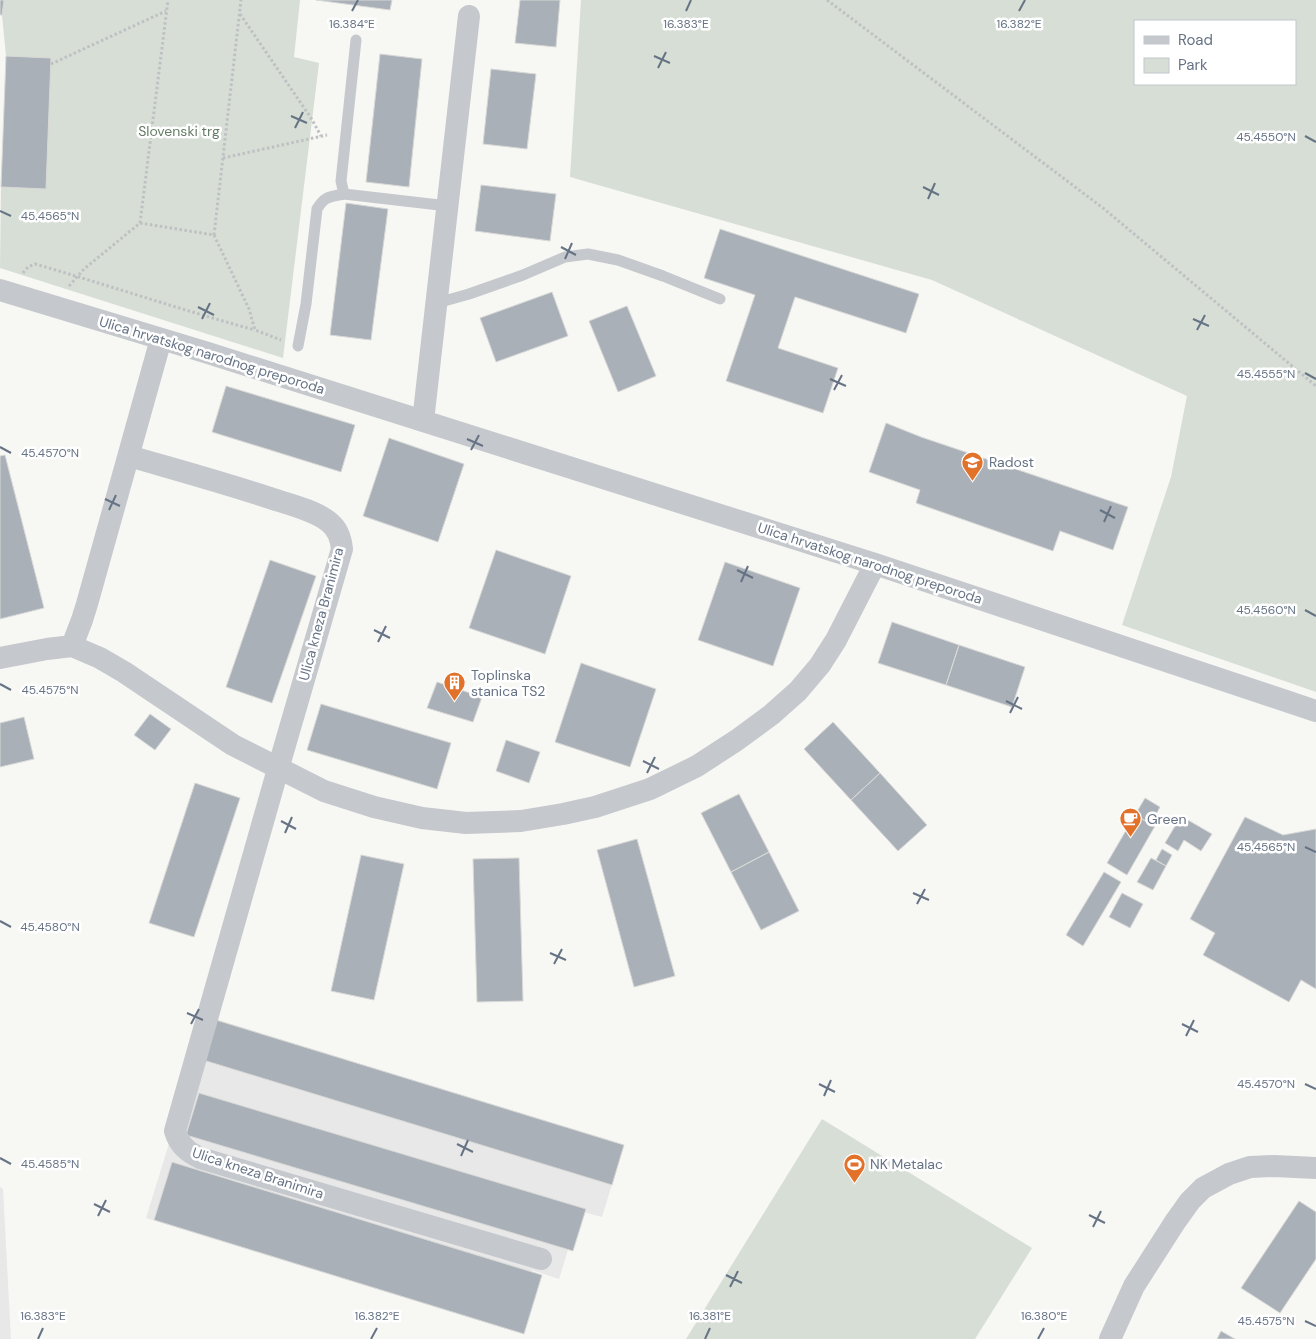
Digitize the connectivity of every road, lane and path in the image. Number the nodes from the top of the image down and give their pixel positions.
1 (168, 0) edge
2 (241, 0) edge
3 (827, 0) edge
4 (167, 11) junction
5 (240, 13) junction
6 (469, 16) dead end
7 (356, 40) dead end
8 (51, 64) dead end
9 (346, 134) junction
10 (320, 136) junction
11 (223, 158) junction
12 (344, 194) junction
13 (448, 206) junction
14 (140, 222) junction
15 (214, 234) junction
16 (78, 276) junction
17 (20, 277) dead end
18 (0, 290) edge
19 (65, 290) dead end
20 (720, 299) dead end
21 (436, 303) junction
22 (255, 330) junction
23 (161, 339) junction
24 (284, 342) dead end
25 (298, 346) dead end
26 (1316, 386) edge
27 (423, 421) junction
28 (129, 456) junction
29 (875, 564) junction
30 (72, 646) junction
31 (0, 658) edge
32 (1316, 711) edge
33 (278, 769) junction
34 (1316, 1168) edge
35 (541, 1259) dead end
36 (1110, 1339) edge

1 - 4 path
2 - 5 path
3 - 26 path
4 - 8 path
4 - 14 path
5 - 10 path
5 - 11 path
6 - 13 street
7 - 9 lane
9 - 10 path
9 - 12 lane
10 - 11 path
11 - 15 path
12 - 13 lane
12 - 25 lane
13 - 21 street
14 - 15 path
14 - 16 path
15 - 22 path
16 - 17 path
16 - 19 path
16 - 22 path
18 - 23 street, Ulica hrvatskog narodnog preporoda
20 - 21 lane
21 - 27 street
22 - 24 path
23 - 27 street, Ulica hrvatskog narodnog preporoda
23 - 28 street
27 - 29 street, Ulica hrvatskog narodnog preporoda
28 - 30 street
28 - 33 street, Ulica kneza Branimira
29 - 32 street, Ulica hrvatskog narodnog preporoda
29 - 33 street
30 - 31 street
30 - 33 street
33 - 35 street, Ulica kneza Branimira
34 - 36 street

